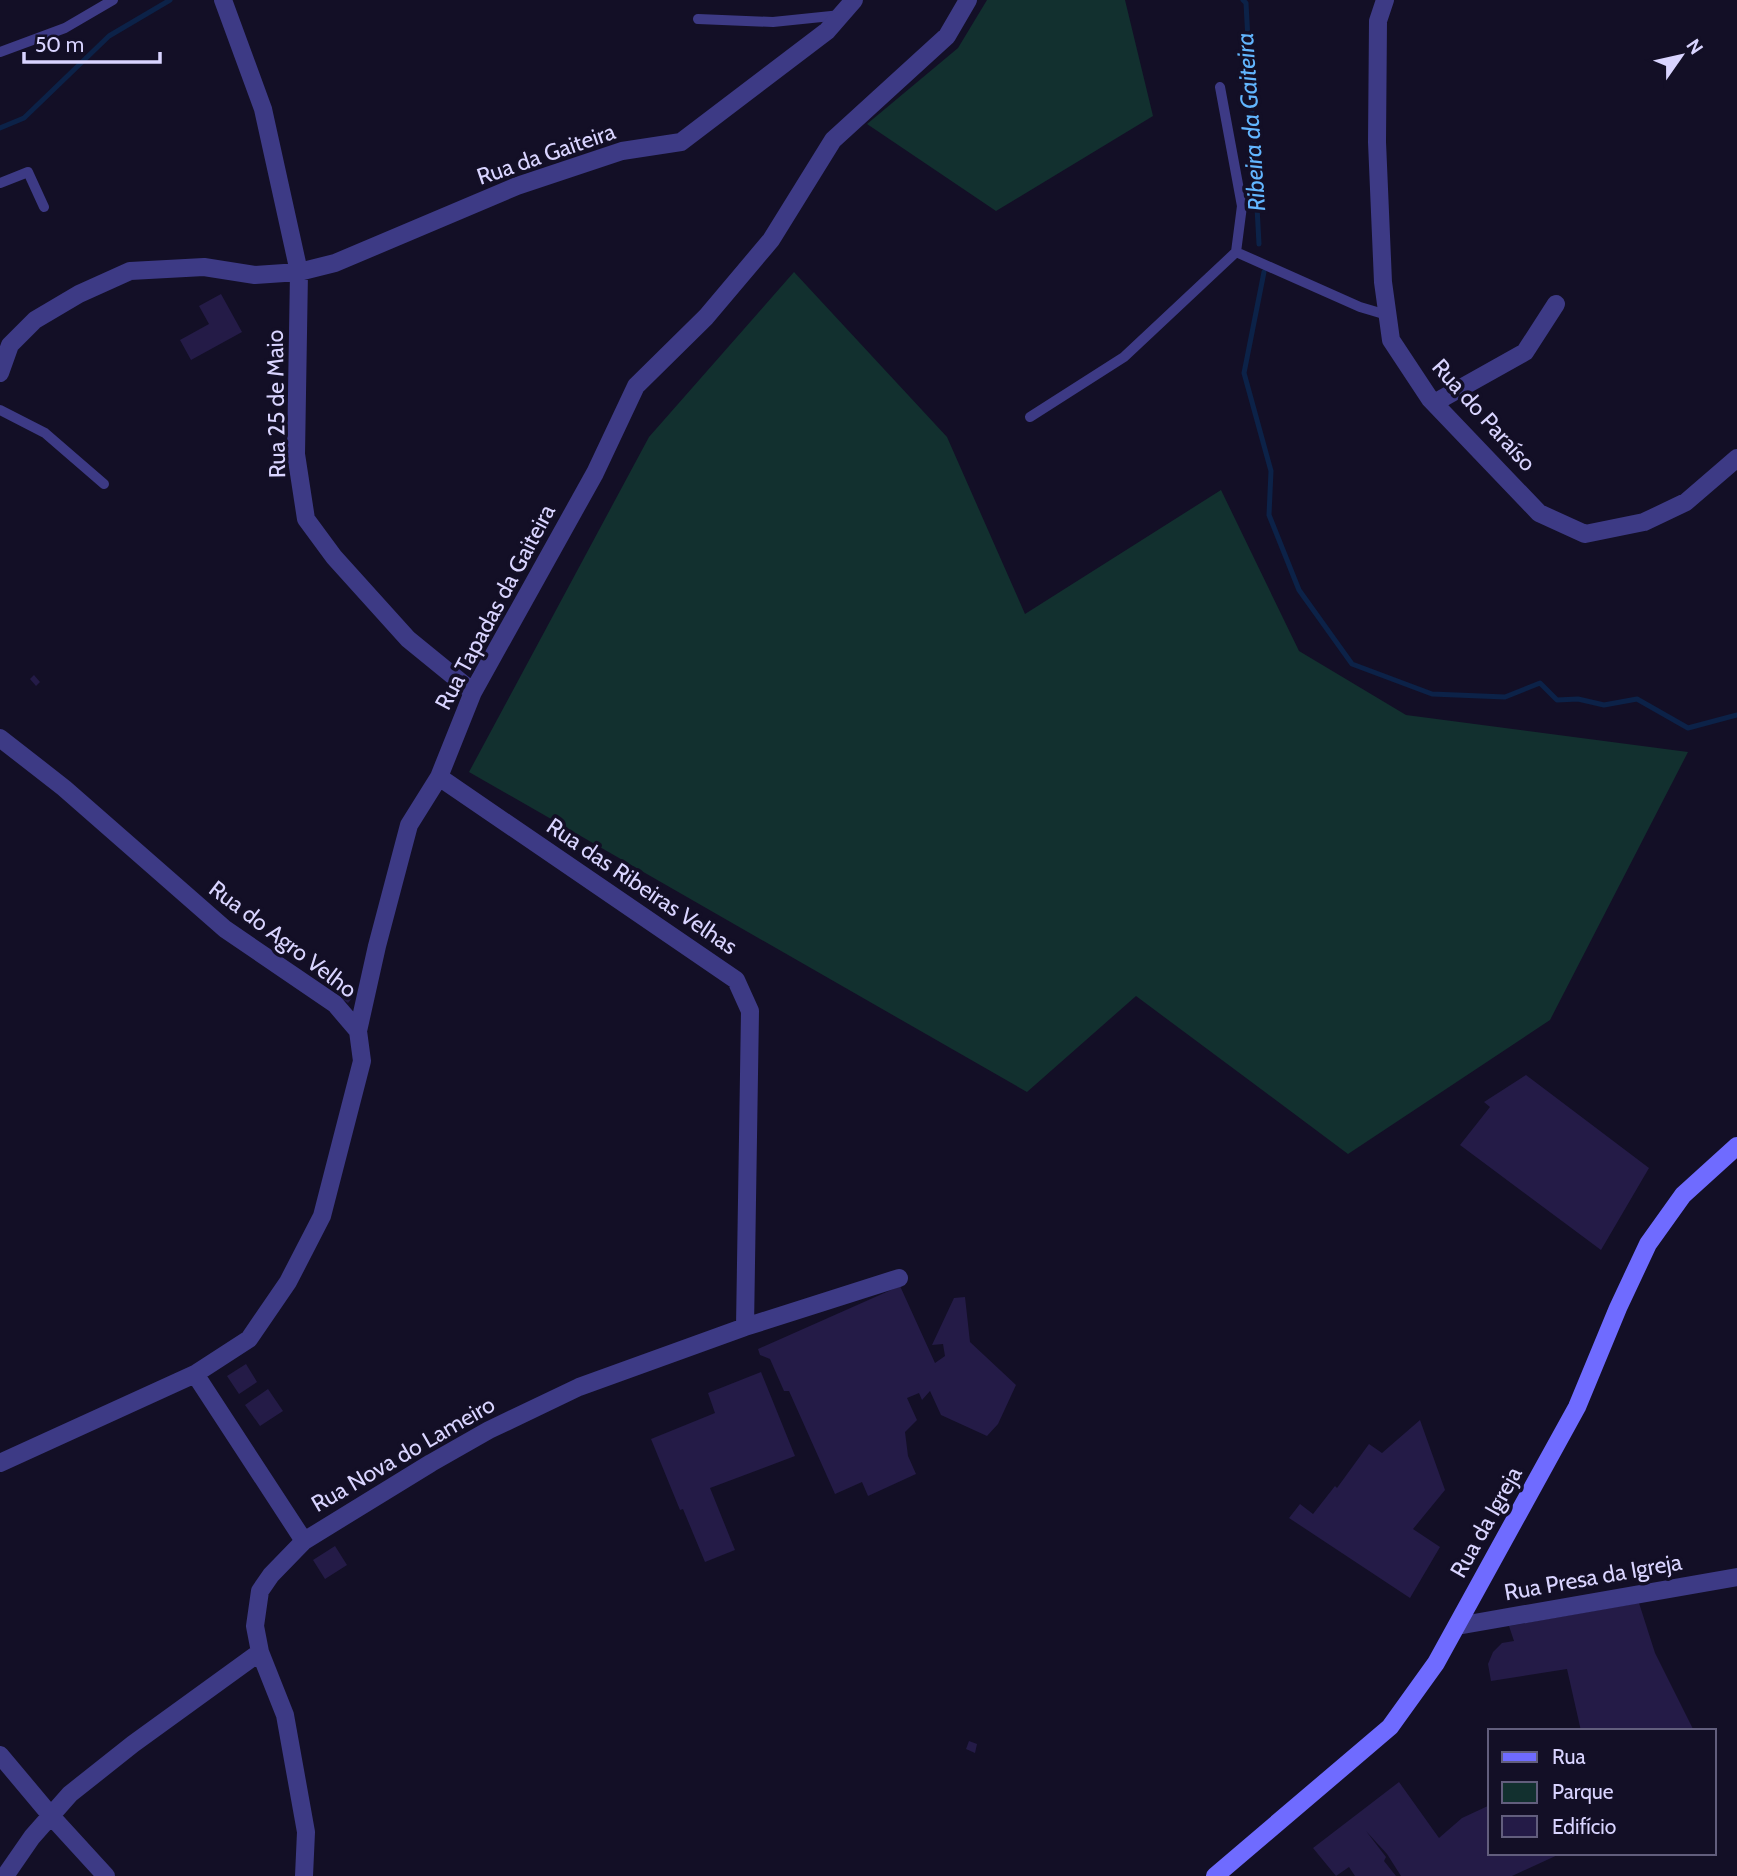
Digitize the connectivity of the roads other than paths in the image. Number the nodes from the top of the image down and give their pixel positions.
1 (113, 0) edge
2 (223, 0) edge
3 (855, 0) edge
4 (968, 0) edge
5 (1385, 0) edge
6 (841, 15) junction
7 (698, 19) dead end
8 (0, 51) edge
9 (1220, 87) dead end
10 (0, 183) edge
11 (44, 207) dead end
12 (1236, 253) junction
13 (299, 272) junction
14 (1556, 304) dead end
15 (1387, 315) junction
16 (0, 373) edge
17 (1434, 403) junction
18 (0, 410) edge
19 (1030, 417) dead end
20 (1737, 458) edge
21 (104, 484) dead end
22 (473, 692) junction
23 (0, 737) edge
24 (439, 777) junction
25 (358, 1031) junction
26 (1737, 1146) edge
27 (898, 1278) dead end
28 (745, 1327) junction
29 (195, 1374) junction
30 (0, 1463) edge
31 (304, 1541) junction
32 (1737, 1577) edge
33 (1457, 1626) junction
34 (260, 1652) junction
35 (0, 1755) edge
36 (52, 1817) junction
37 (5, 1876) edge
38 (106, 1876) edge
39 (304, 1876) edge
40 (1215, 1876) edge

1 - 8 lane
2 - 13 street, Rua 25 de Maio
3 - 6 street, Rua da Gaiteira
4 - 22 street, Rua Tapadas da Gaiteira
5 - 15 street, Rua do Paraíso
6 - 7 lane
6 - 13 street, Rua da Gaiteira
9 - 12 lane
10 - 11 lane
12 - 15 lane
12 - 19 lane
13 - 16 street
13 - 22 street, Rua 25 de Maio
14 - 17 street
15 - 17 street, Rua do Paraíso
17 - 20 street, Rua do Paraíso
18 - 21 lane
22 - 24 street, Rua Tapadas da Gaiteira
23 - 25 street, Rua do Agro Velho
24 - 25 street, Rua Tapadas da Gaiteira
24 - 28 street, Rua das Ribeiras Velhas
25 - 29 street, Rua do Agro Velho
26 - 33 main road, Rua da Igreja
27 - 28 street, Rua Nova do Lameiro
28 - 31 street, Rua Nova do Lameiro
29 - 30 street, Rua do Agro Velho
29 - 31 street
31 - 34 street, Rua Nova do Lameiro
32 - 33 street, Rua Presa da Igreja
33 - 40 main road, Rua da Igreja
34 - 36 street
34 - 39 street, Rua Nova do Lameiro
35 - 36 street
36 - 37 street
36 - 38 street

